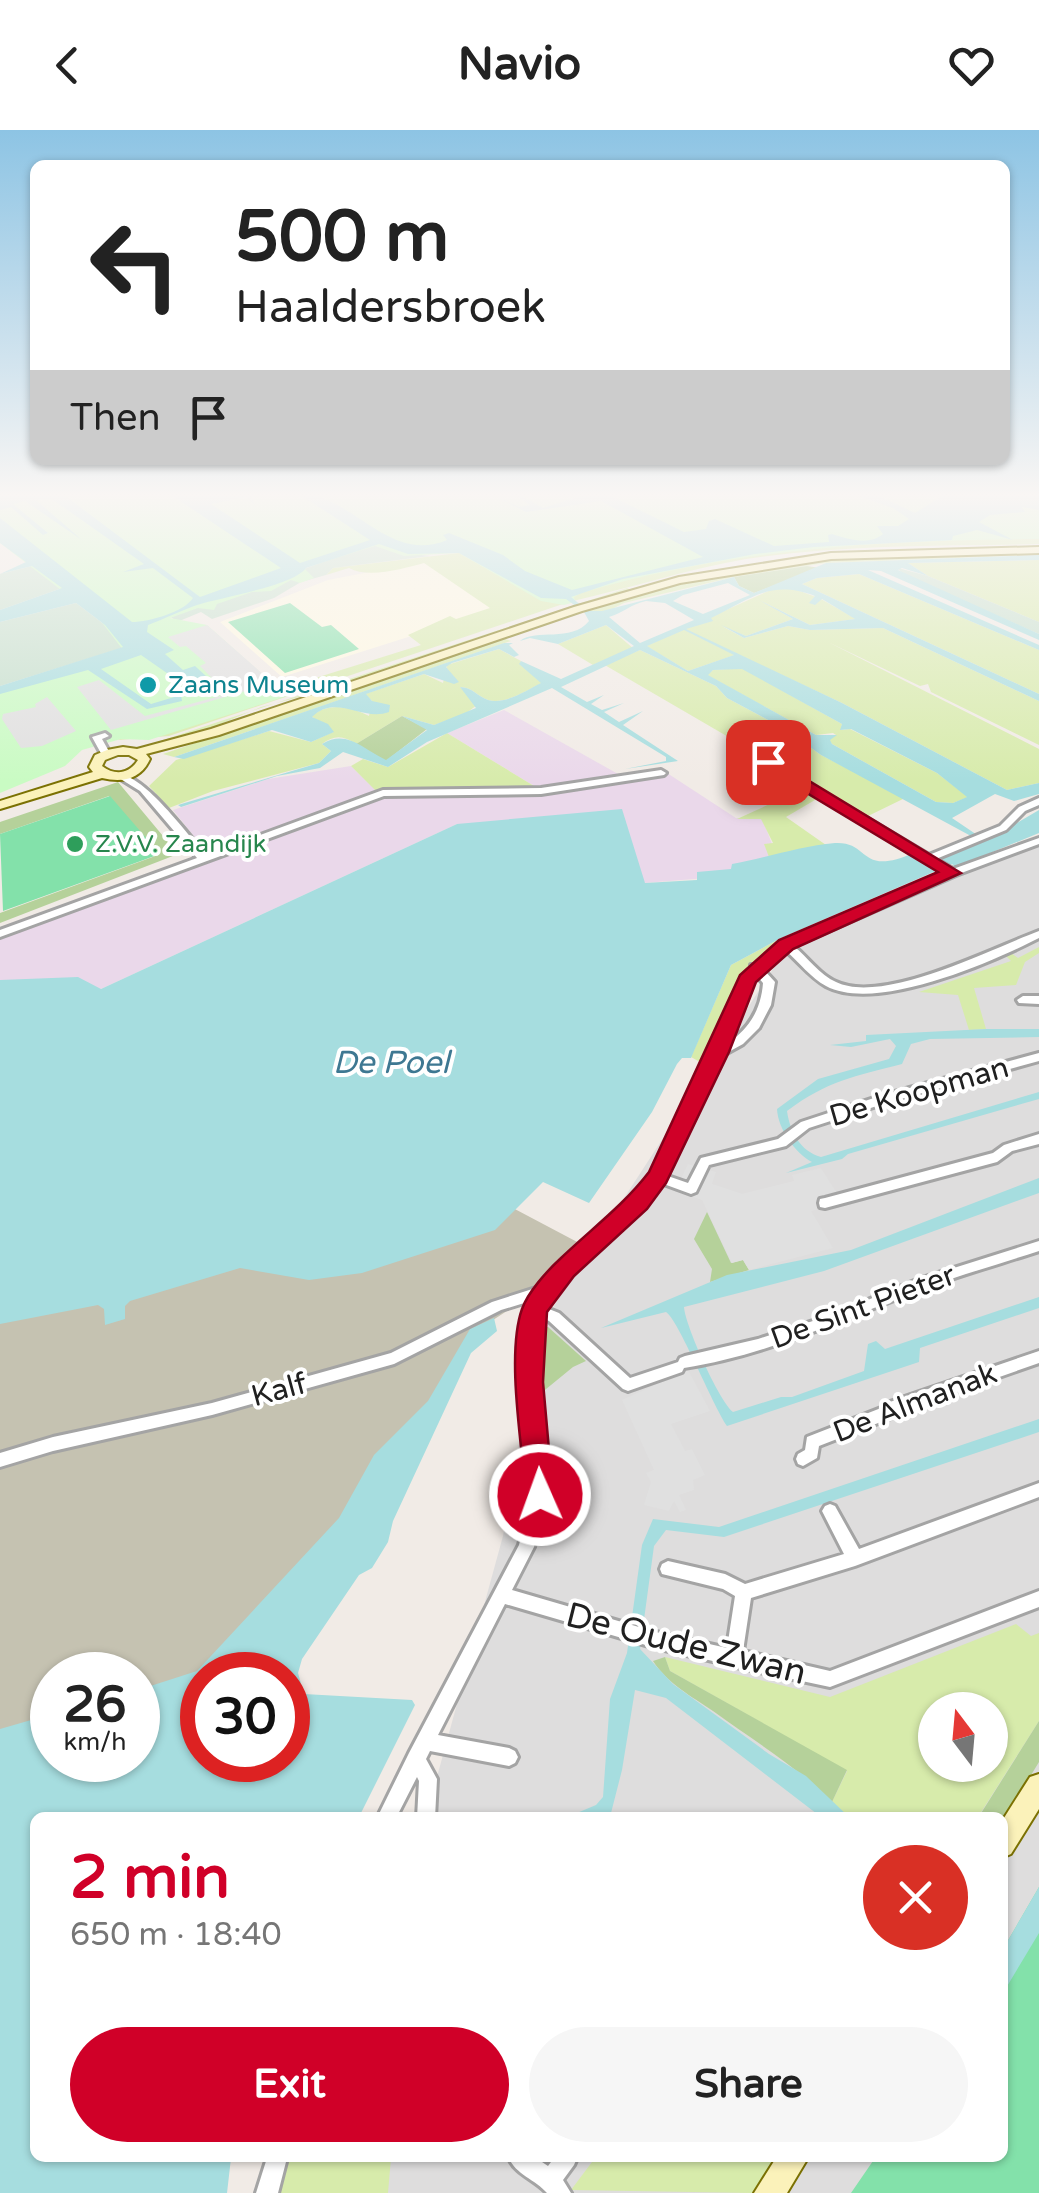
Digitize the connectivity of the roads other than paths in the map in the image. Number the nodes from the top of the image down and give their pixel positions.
1 (649, 589) edge
2 (101, 736) dead end
3 (733, 742) dead end
4 (106, 755) junction
5 (135, 765) junction
6 (98, 770) junction
7 (661, 772) dead end
8 (1039, 802) edge
9 (0, 806) edge
10 (1039, 841) edge
11 (203, 858) junction
12 (933, 859) junction
13 (951, 872) junction
14 (0, 934) edge
15 (1039, 934) edge
16 (786, 945) junction
17 (755, 968) junction
18 (1024, 1000) dead end
19 (1039, 1000) edge
20 (718, 1052) junction
21 (1039, 1057) edge
22 (1039, 1139) edge
23 (658, 1177) junction
24 (824, 1203) dead end
25 (1039, 1246) edge
26 (547, 1290) junction
27 (535, 1309) junction
28 (1039, 1356) edge
29 (803, 1459) dead end
30 (0, 1460) edge
31 (1039, 1490) edge
32 (830, 1511) dead end
33 (855, 1558) junction
34 (668, 1569) dead end
35 (744, 1592) junction
36 (502, 1595) junction
37 (1039, 1600) edge
38 (733, 1660) junction
39 (425, 1741) junction
40 (509, 1758) dead end
41 (415, 1759) junction
42 (1039, 1786) edge
43 (389, 1812) edge
44 (426, 1812) edge
45 (1008, 1835) edge
46 (276, 2162) edge
47 (524, 2162) edge
48 (565, 2162) edge
49 (790, 2162) edge
50 (555, 2186) edge
51 (267, 2193) edge
52 (769, 2193) edge

1 - 5 main road
2 - 4 street
3 - 12 street
4 - 5 main road
4 - 6 main road
5 - 6 main road
5 - 11 street
6 - 9 main road
7 - 11 street
8 - 12 street
10 - 13 street, Kalf
11 - 14 street
12 - 13 street
13 - 16 street, Kalf
15 - 16 street
16 - 17 street, Kalf
17 - 20 street, Kalf
17 - 20 street, Kalf
18 - 19 street
20 - 23 street, Kalf
21 - 23 street, De Koopman
22 - 24 street
23 - 26 street, Kalf
25 - 27 street, De Sint Pieter
26 - 27 street, Kalf
26 - 30 street, Kalf
27 - 36 street, Kalf
28 - 29 street, De Almanak
31 - 33 street
32 - 33 street
33 - 35 street
34 - 35 street
35 - 38 street
36 - 38 street, De Oude Zwan
36 - 39 street, Kalf
37 - 38 street, De Oude Zwan
39 - 40 street
39 - 41 street, Kalf
41 - 43 street, Kalf
41 - 44 street
42 - 45 main road
46 - 51 street
47 - 50 street
48 - 50 street
49 - 52 main road

